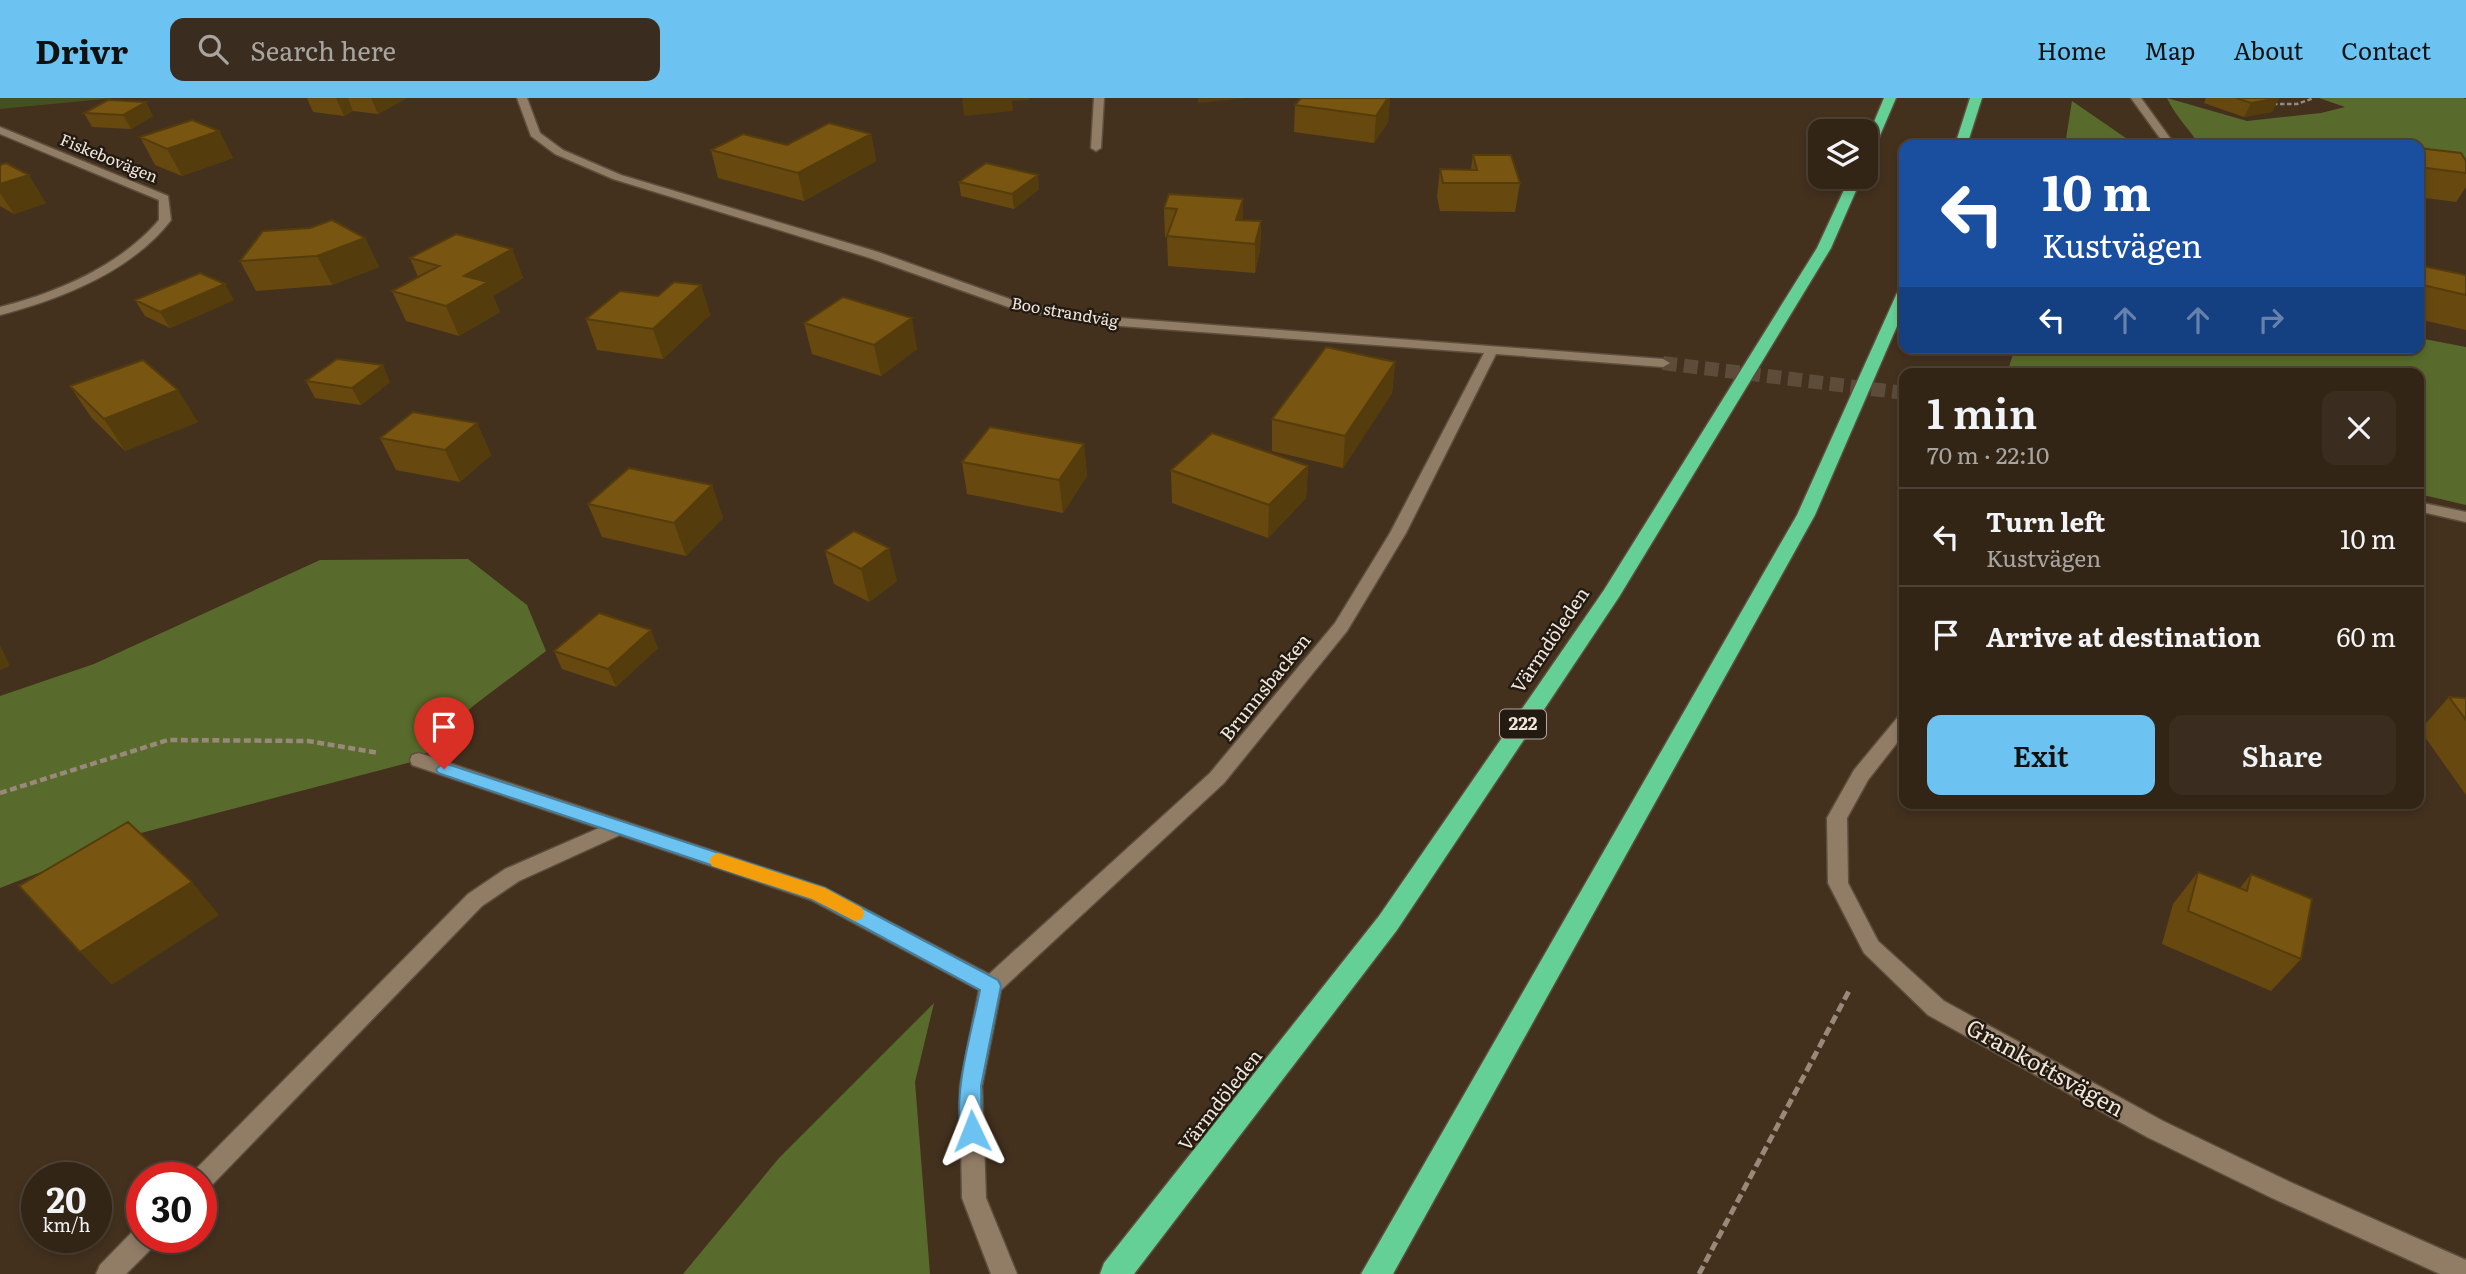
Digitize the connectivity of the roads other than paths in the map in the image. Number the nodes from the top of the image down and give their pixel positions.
1 (522, 98) edge
2 (1099, 98) edge
3 (1890, 98) edge
4 (1976, 98) edge
5 (2136, 98) edge
6 (1878, 126) edge
7 (0, 130) edge
8 (1963, 140) edge
9 (2166, 140) edge
10 (1096, 148) dead end
11 (1851, 189) edge
12 (1899, 304) edge
13 (0, 312) edge
14 (1491, 352) junction
15 (1663, 363) tunnel mouth
16 (2424, 507) edge
17 (2466, 517) edge
18 (1899, 728) edge
19 (419, 760) road end
20 (618, 828) junction
21 (991, 986) junction
22 (217, 1164) edge
23 (129, 1253) edge
24 (2466, 1273) edge
25 (109, 1274) edge
26 (1004, 1274) edge
27 (1115, 1274) edge
28 (1376, 1274) edge

1 - 14 street, Boo strandväg
2 - 10 street
3 - 6 highway
4 - 8 highway
5 - 9 street
7 - 13 street, Fiskebovägen
11 - 27 highway, Värmdöleden / 222
12 - 28 highway
14 - 15 street, Boo strandväg
14 - 21 street, Brunnsbacken
16 - 17 street
18 - 24 street, Grankottsvägen
19 - 20 street
20 - 21 street
20 - 22 street
21 - 26 street
23 - 25 street

